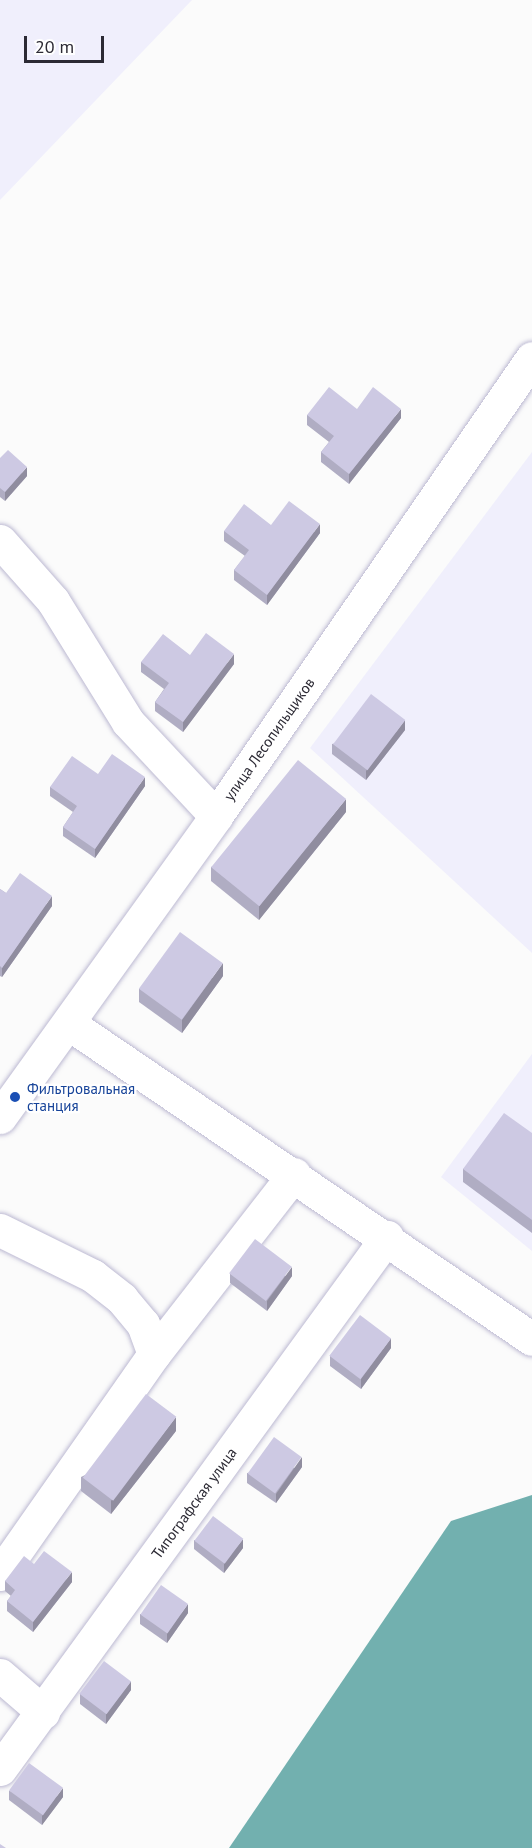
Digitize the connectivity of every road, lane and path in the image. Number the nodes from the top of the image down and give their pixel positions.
1 (532, 358) edge
2 (0, 541) edge
3 (216, 816) junction
4 (68, 1023) junction
5 (0, 1117) edge
6 (294, 1174) junction
7 (0, 1230) edge
8 (387, 1237) junction
9 (532, 1339) edge
10 (154, 1354) junction
11 (0, 1574) edge
12 (0, 1675) edge
13 (43, 1712) junction
14 (0, 1769) edge

1 - 3 street, улица Лесопильщиков
2 - 3 street
3 - 4 street, улица Лесопильщиков
4 - 5 street, улица Лесопильщиков
4 - 6 street
6 - 8 street
6 - 10 street
7 - 10 street
8 - 9 street
8 - 13 street, Типографская улица
10 - 11 street
12 - 13 street
13 - 14 street, Типографская улица

